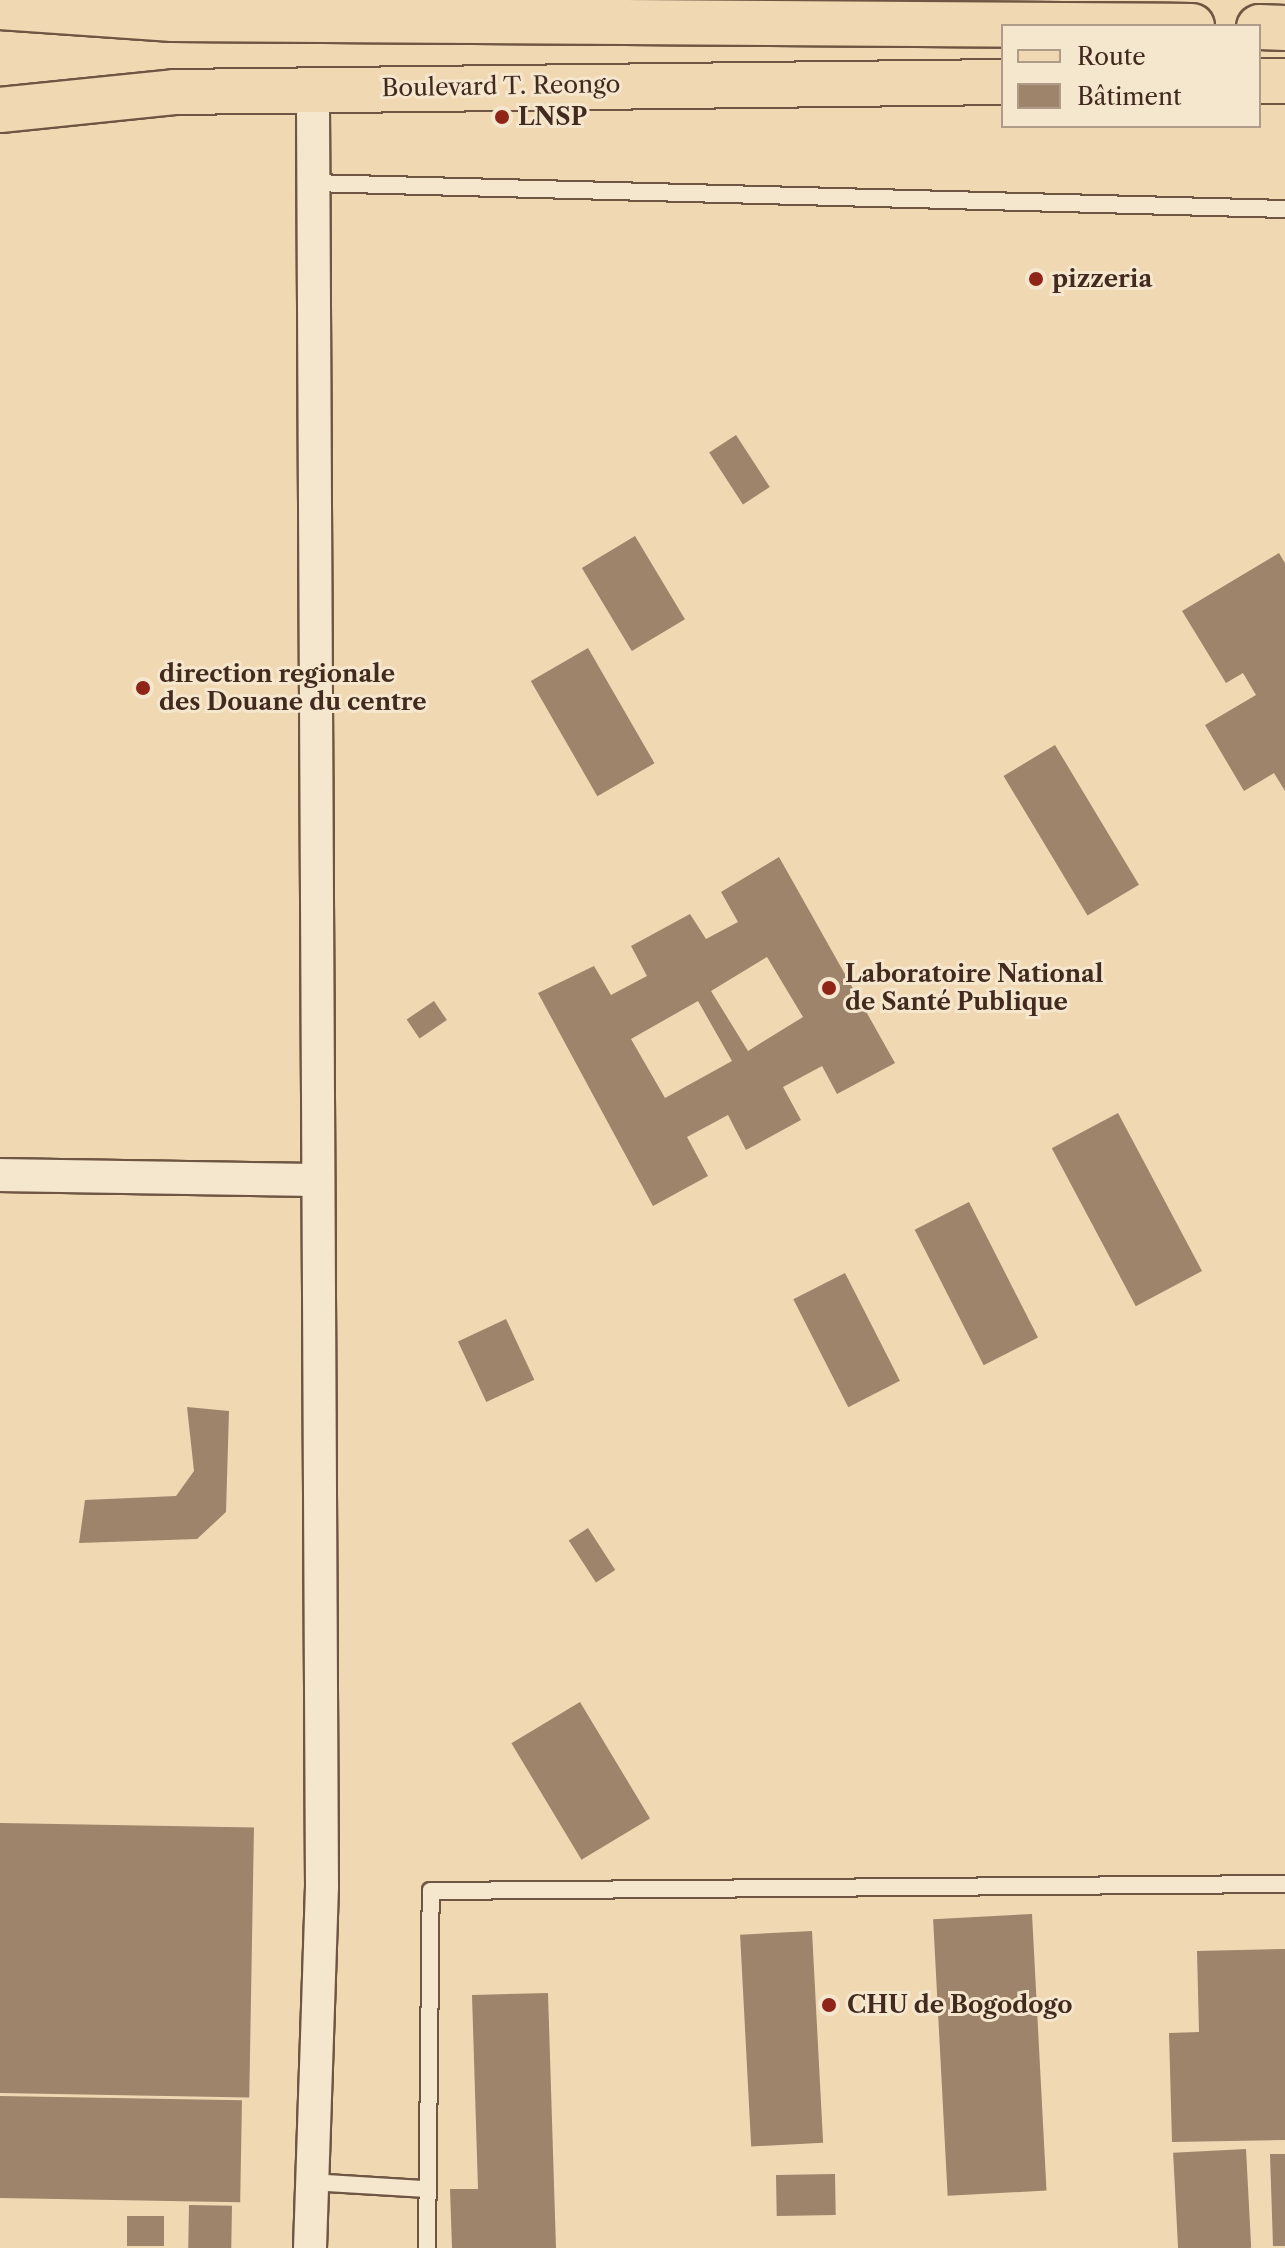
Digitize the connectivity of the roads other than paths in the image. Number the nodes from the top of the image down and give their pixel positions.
1 (0, 7) edge
2 (1001, 25) edge
3 (1261, 27) edge
4 (1285, 28) edge
5 (1261, 81) edge
6 (1285, 81) edge
7 (1001, 82) edge
8 (313, 89) junction
9 (0, 110) edge
10 (312, 183) junction
11 (1285, 209) edge
12 (0, 1175) edge
13 (314, 1180) junction
14 (1285, 1884) edge
15 (310, 2182) junction
16 (423, 2189) junction
17 (310, 2248) edge
18 (427, 2248) edge

1 - 2 main road
3 - 4 main road
5 - 6 main road
7 - 8 main road, Boulevard T. Reongo
8 - 9 main road, Boulevard T. Reongo
8 - 10 street
10 - 11 lane
10 - 13 street
12 - 13 street
13 - 15 street
14 - 16 lane
15 - 16 lane
15 - 17 street
16 - 18 lane

